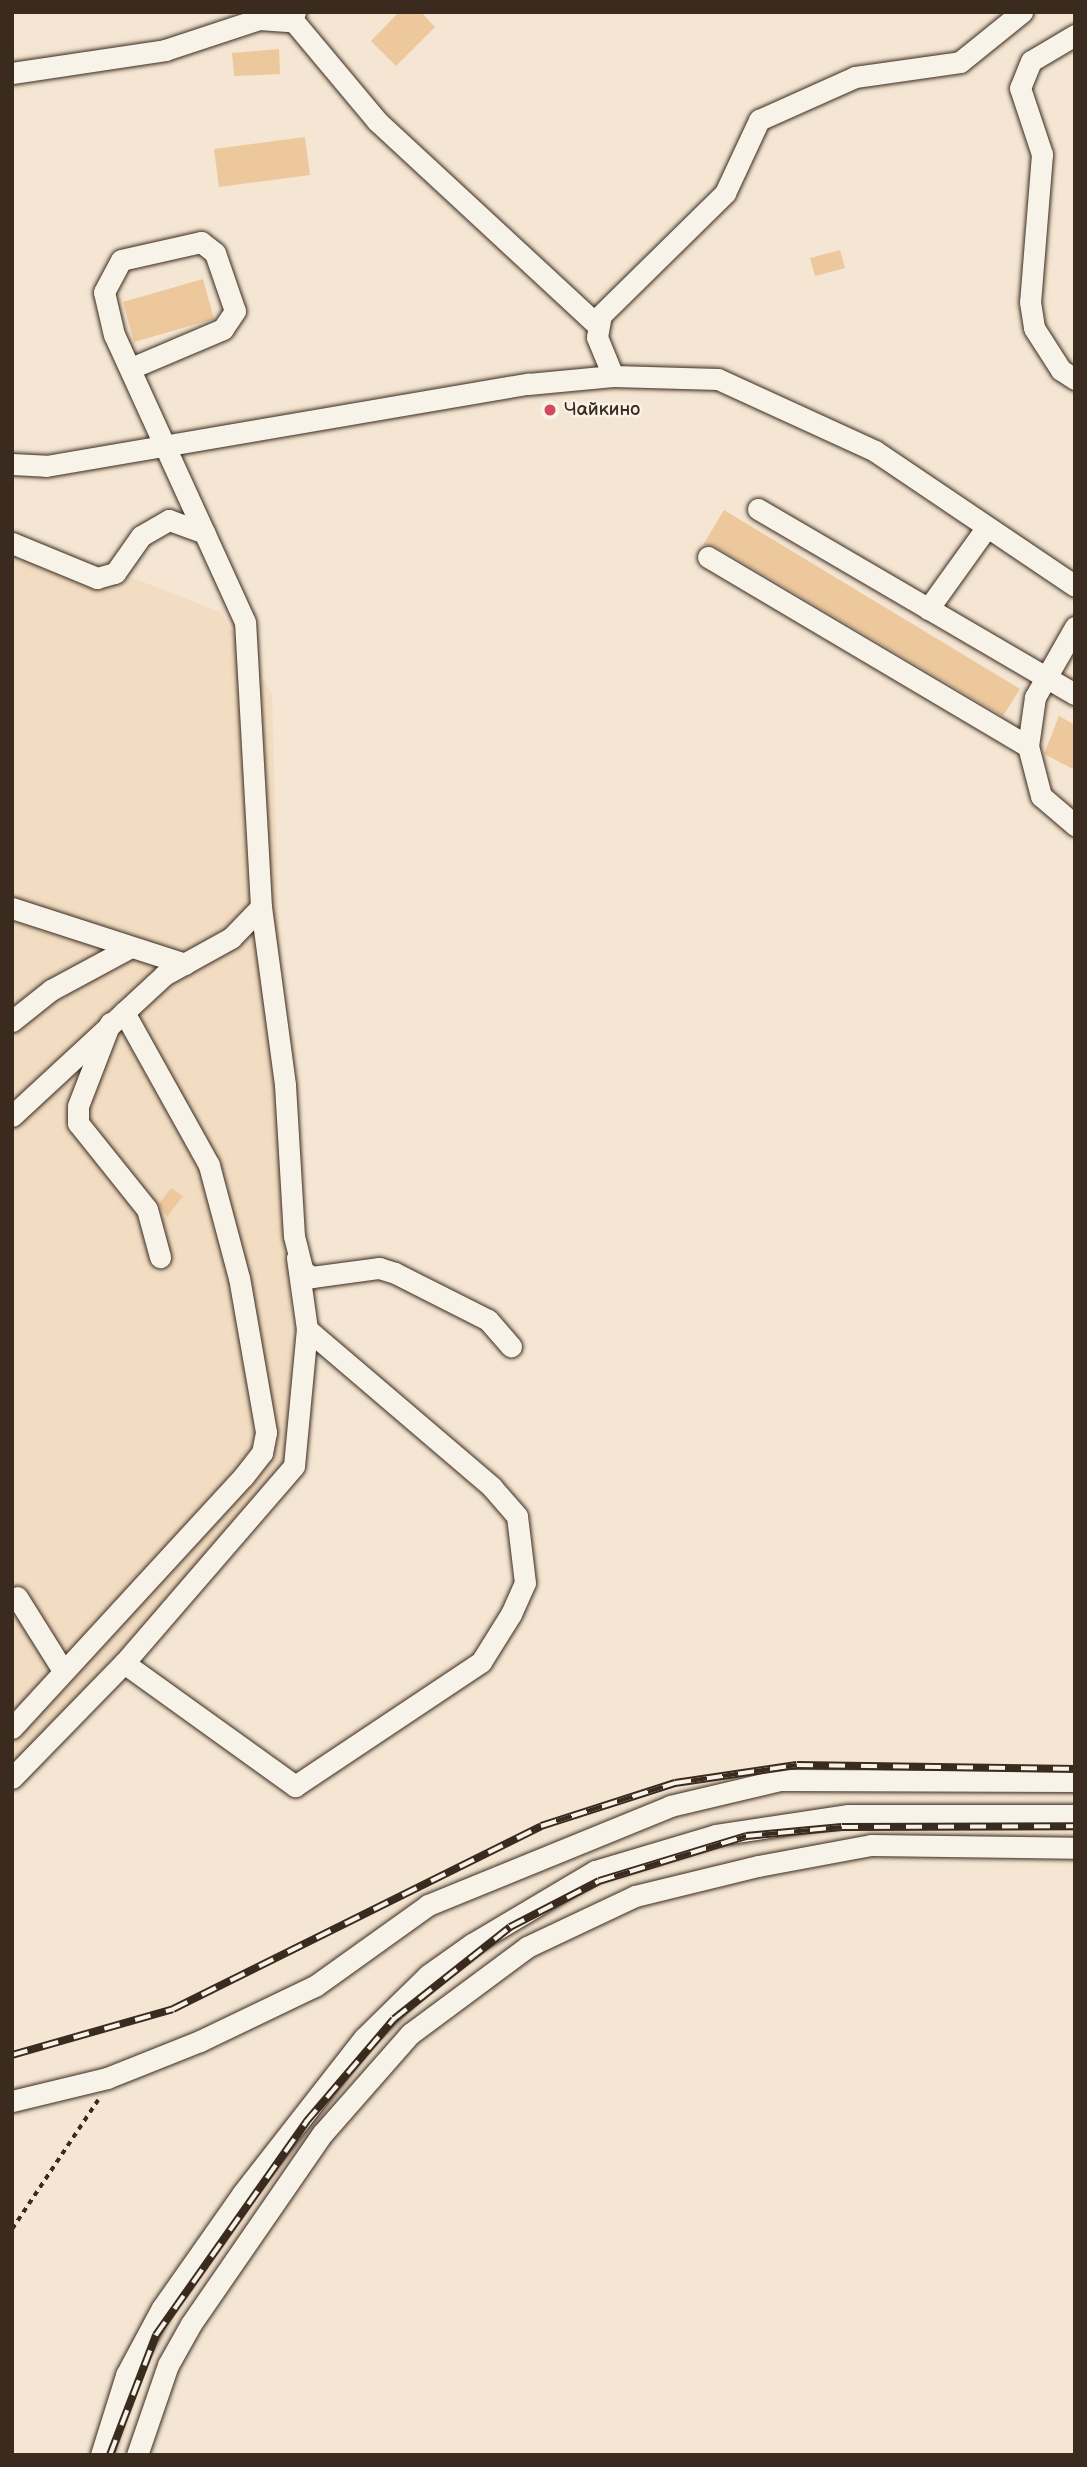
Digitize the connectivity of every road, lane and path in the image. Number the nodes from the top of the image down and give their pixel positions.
1 (1022, 12) edge
2 (290, 15) edge
3 (1075, 35) edge
4 (12, 73) edge
5 (597, 325) junction
6 (131, 368) junction
7 (613, 376) junction
8 (1075, 379) edge
9 (166, 442) junction
10 (12, 464) edge
11 (758, 509) dead end
12 (987, 527) junction
13 (205, 533) junction
14 (12, 543) edge
15 (708, 558) dead end
16 (1075, 586) edge
17 (929, 609) junction
18 (1075, 627) edge
19 (1044, 676) junction
20 (1075, 694) edge
21 (1028, 746) junction
22 (1075, 825) edge
23 (12, 908) edge
24 (261, 908) junction
25 (129, 948) junction
26 (185, 964) junction
27 (117, 1017) junction
28 (12, 1021) edge
29 (12, 1116) edge
30 (160, 1257) dead end
31 (297, 1258) junction
32 (307, 1329) junction
33 (511, 1346) dead end
34 (17, 1597) dead end
35 (124, 1663) junction
36 (62, 1669) junction
37 (12, 1728) edge
38 (12, 1778) edge
39 (1075, 1781) edge
40 (1075, 1815) edge
41 (1075, 1848) edge
42 (107, 2078) junction
43 (12, 2101) edge
44 (12, 2229) edge
45 (101, 2455) edge
46 (136, 2455) edge

1 - 5 street
2 - 4 street
2 - 5 street
3 - 8 street
5 - 7 street
6 - 6 street
6 - 9 street
7 - 9 street
7 - 12 street
9 - 10 street
9 - 13 street
11 - 17 street
12 - 16 street
12 - 17 street
13 - 14 street
13 - 24 street
15 - 21 street
17 - 19 street
18 - 19 street
19 - 20 street
19 - 21 street
21 - 22 street
23 - 25 street
24 - 26 street
24 - 31 street
25 - 26 street
25 - 28 street
26 - 27 street
27 - 29 street
27 - 30 street
27 - 36 street
31 - 32 street
31 - 33 street
32 - 35 street
32 - 35 street
34 - 36 street
35 - 38 street
36 - 37 street
39 - 42 street
40 - 45 street
41 - 46 street
42 - 43 street
42 - 44 path

